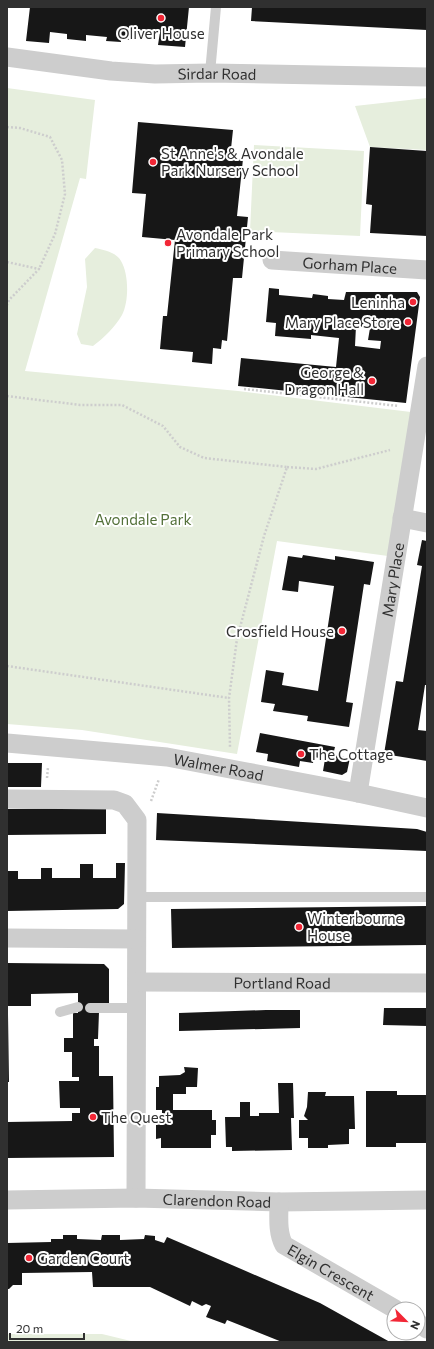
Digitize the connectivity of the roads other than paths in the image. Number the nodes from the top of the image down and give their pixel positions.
1 (216, 7) edge
2 (7, 57) edge
3 (210, 72) junction
4 (427, 77) edge
5 (272, 260) dead end
6 (427, 270) edge
7 (427, 366) edge
8 (402, 518) junction
9 (427, 523) edge
10 (7, 742) edge
11 (358, 793) junction
12 (7, 799) edge
13 (427, 808) edge
14 (137, 897) junction
15 (427, 897) edge
16 (7, 938) edge
17 (136, 939) junction
18 (137, 982) junction
19 (427, 983) edge
20 (78, 1007) dead end
21 (90, 1008) dead end
22 (136, 1008) junction
23 (60, 1012) dead end
24 (136, 1198) junction
25 (7, 1200) edge
26 (427, 1200) edge
27 (279, 1202) junction
28 (386, 1304) edge

1 - 3 lane
2 - 3 street, Sirdar Road
3 - 4 street, Sirdar Road
5 - 6 street, Gorham Place
7 - 8 street, Mary Place
8 - 9 street
8 - 11 street, Mary Place
10 - 11 street, Walmer Road
11 - 13 street, Walmer Road
12 - 14 street
14 - 15 lane
14 - 17 street
16 - 17 street
17 - 18 street
18 - 19 street, Portland Road
18 - 22 street
20 - 23 lane
21 - 22 lane
22 - 24 street
24 - 25 street, Clarendon Road
24 - 27 street, Clarendon Road
26 - 27 street, Clarendon Road
27 - 28 street, Elgin Crescent

